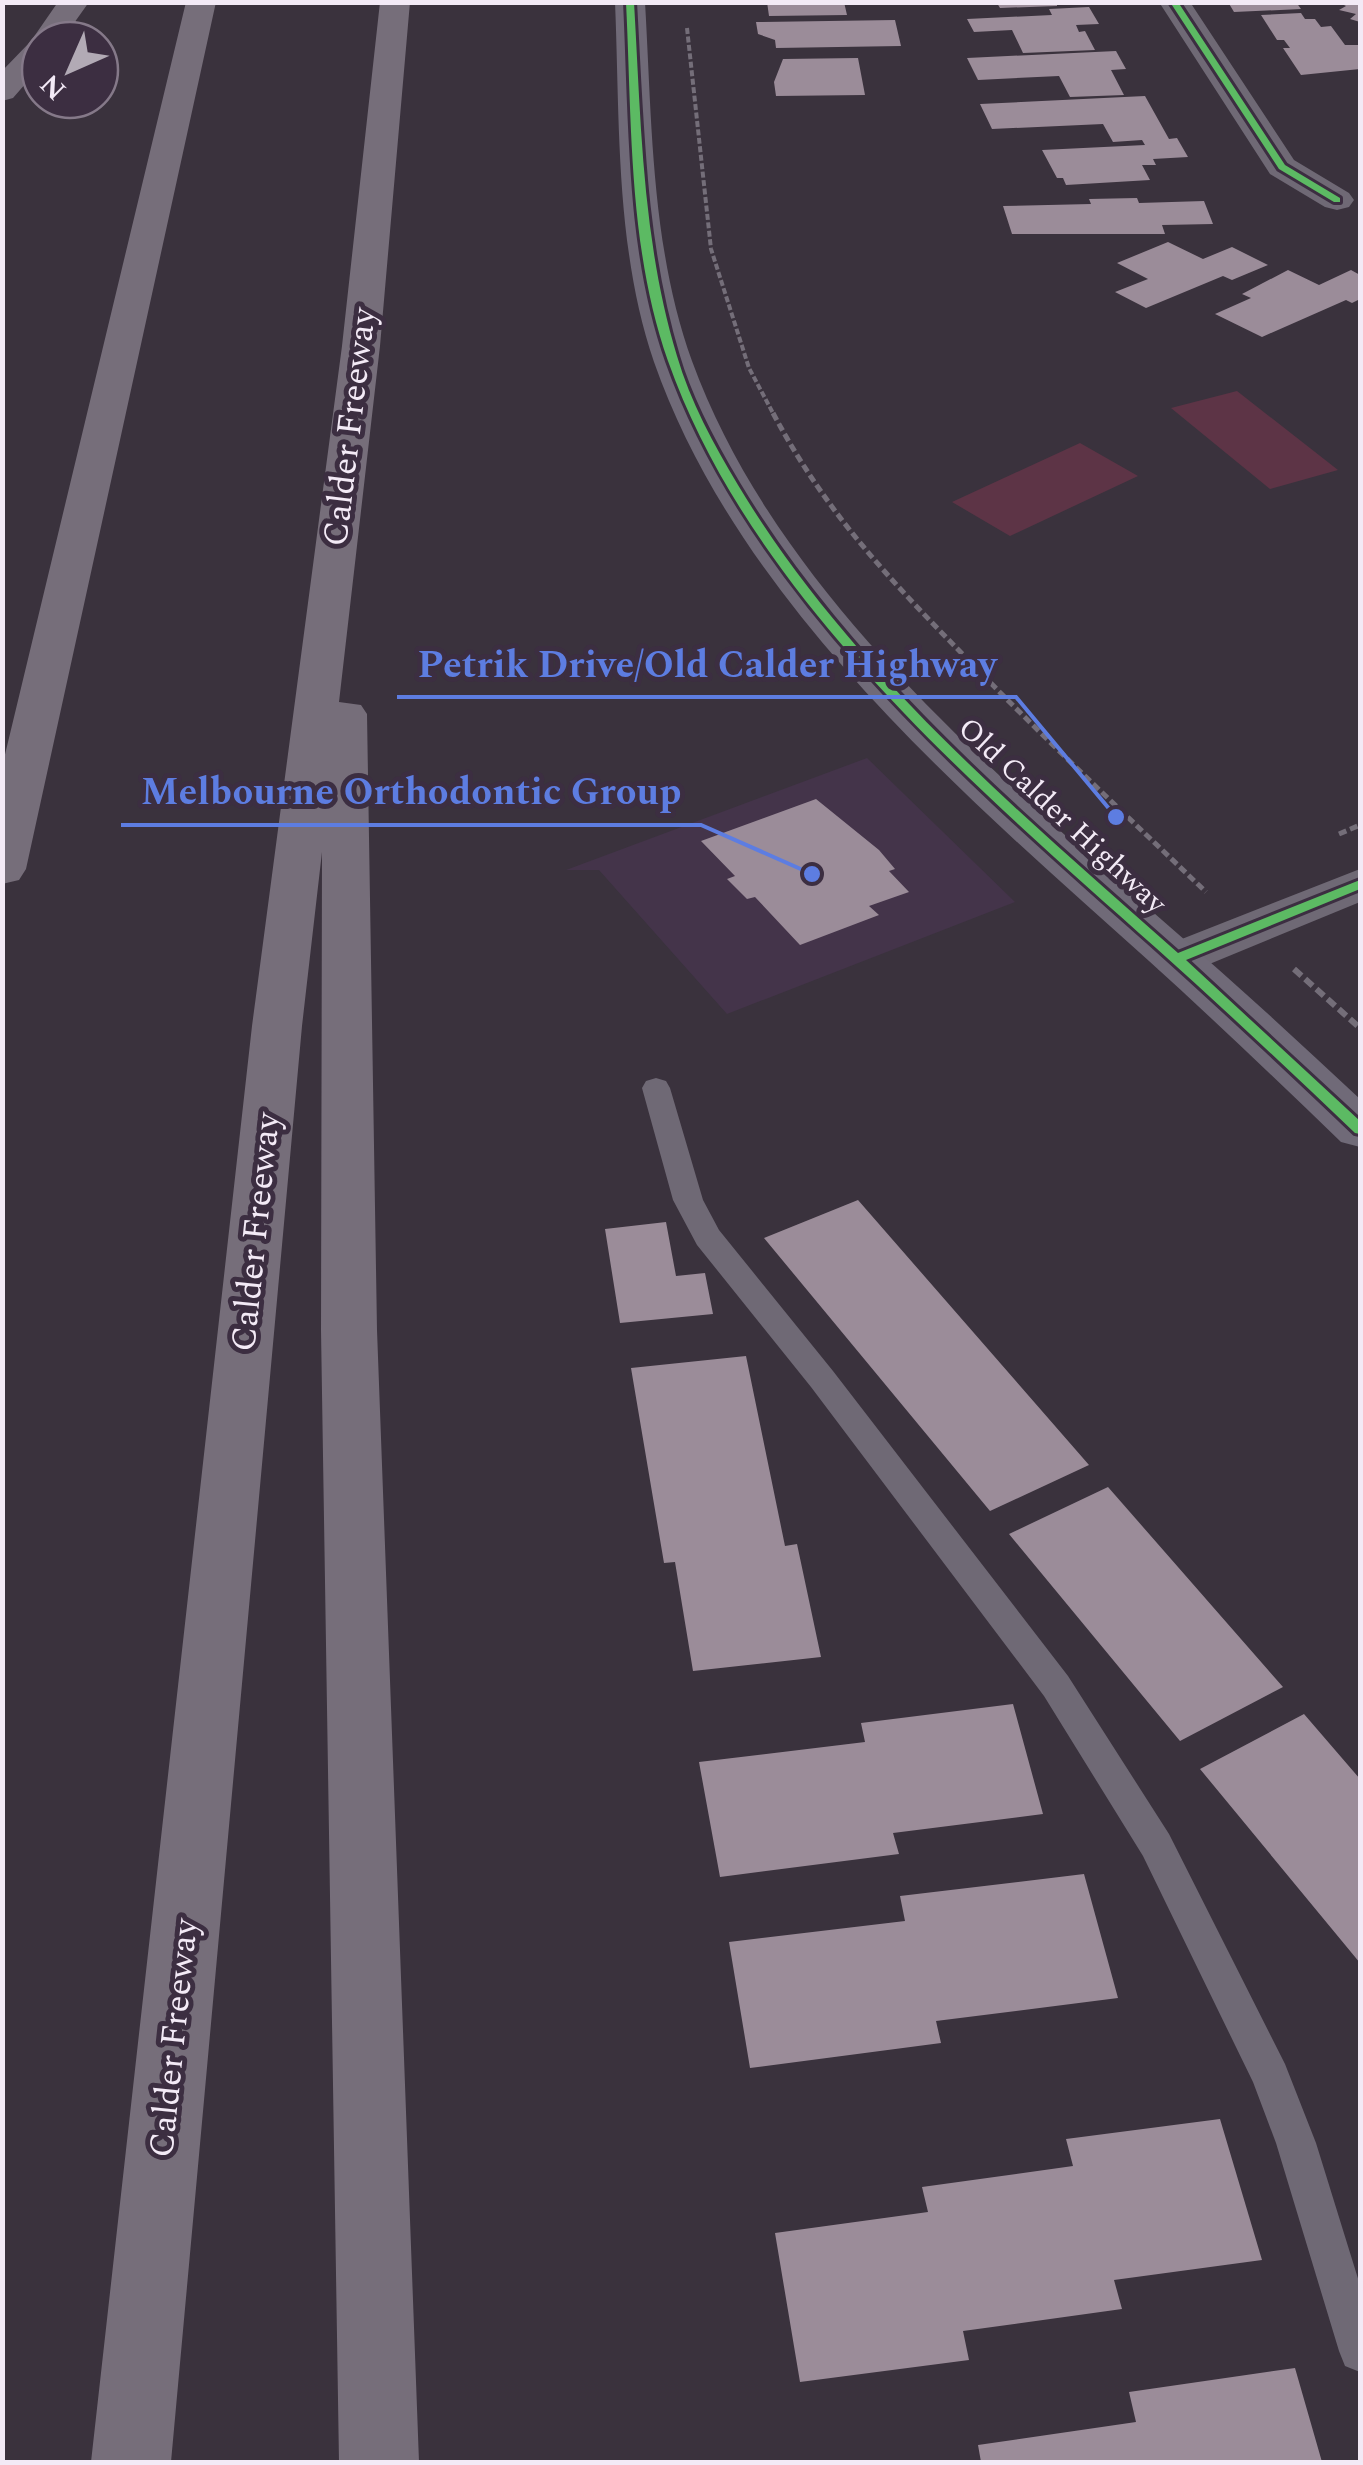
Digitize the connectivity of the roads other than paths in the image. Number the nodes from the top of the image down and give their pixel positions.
1 (201, 2) edge
2 (395, 2) edge
3 (630, 2) edge
4 (1174, 2) edge
5 (20, 70) edge
6 (2, 90) edge
7 (1337, 200) dead end
8 (361, 346) junction
9 (2, 869) edge
10 (1360, 884) edge
11 (1177, 959) junction
12 (656, 1088) dead end
13 (1360, 1129) edge
14 (1360, 2351) edge
15 (131, 2462) edge
16 (379, 2462) edge

1 - 9 highway
2 - 8 highway, Calder Freeway
3 - 11 main road, Old Calder Highway
4 - 7 street
5 - 6 highway
8 - 15 highway, Calder Freeway
8 - 16 highway
10 - 11 street
11 - 13 main road, Old Calder Highway
12 - 14 lane

